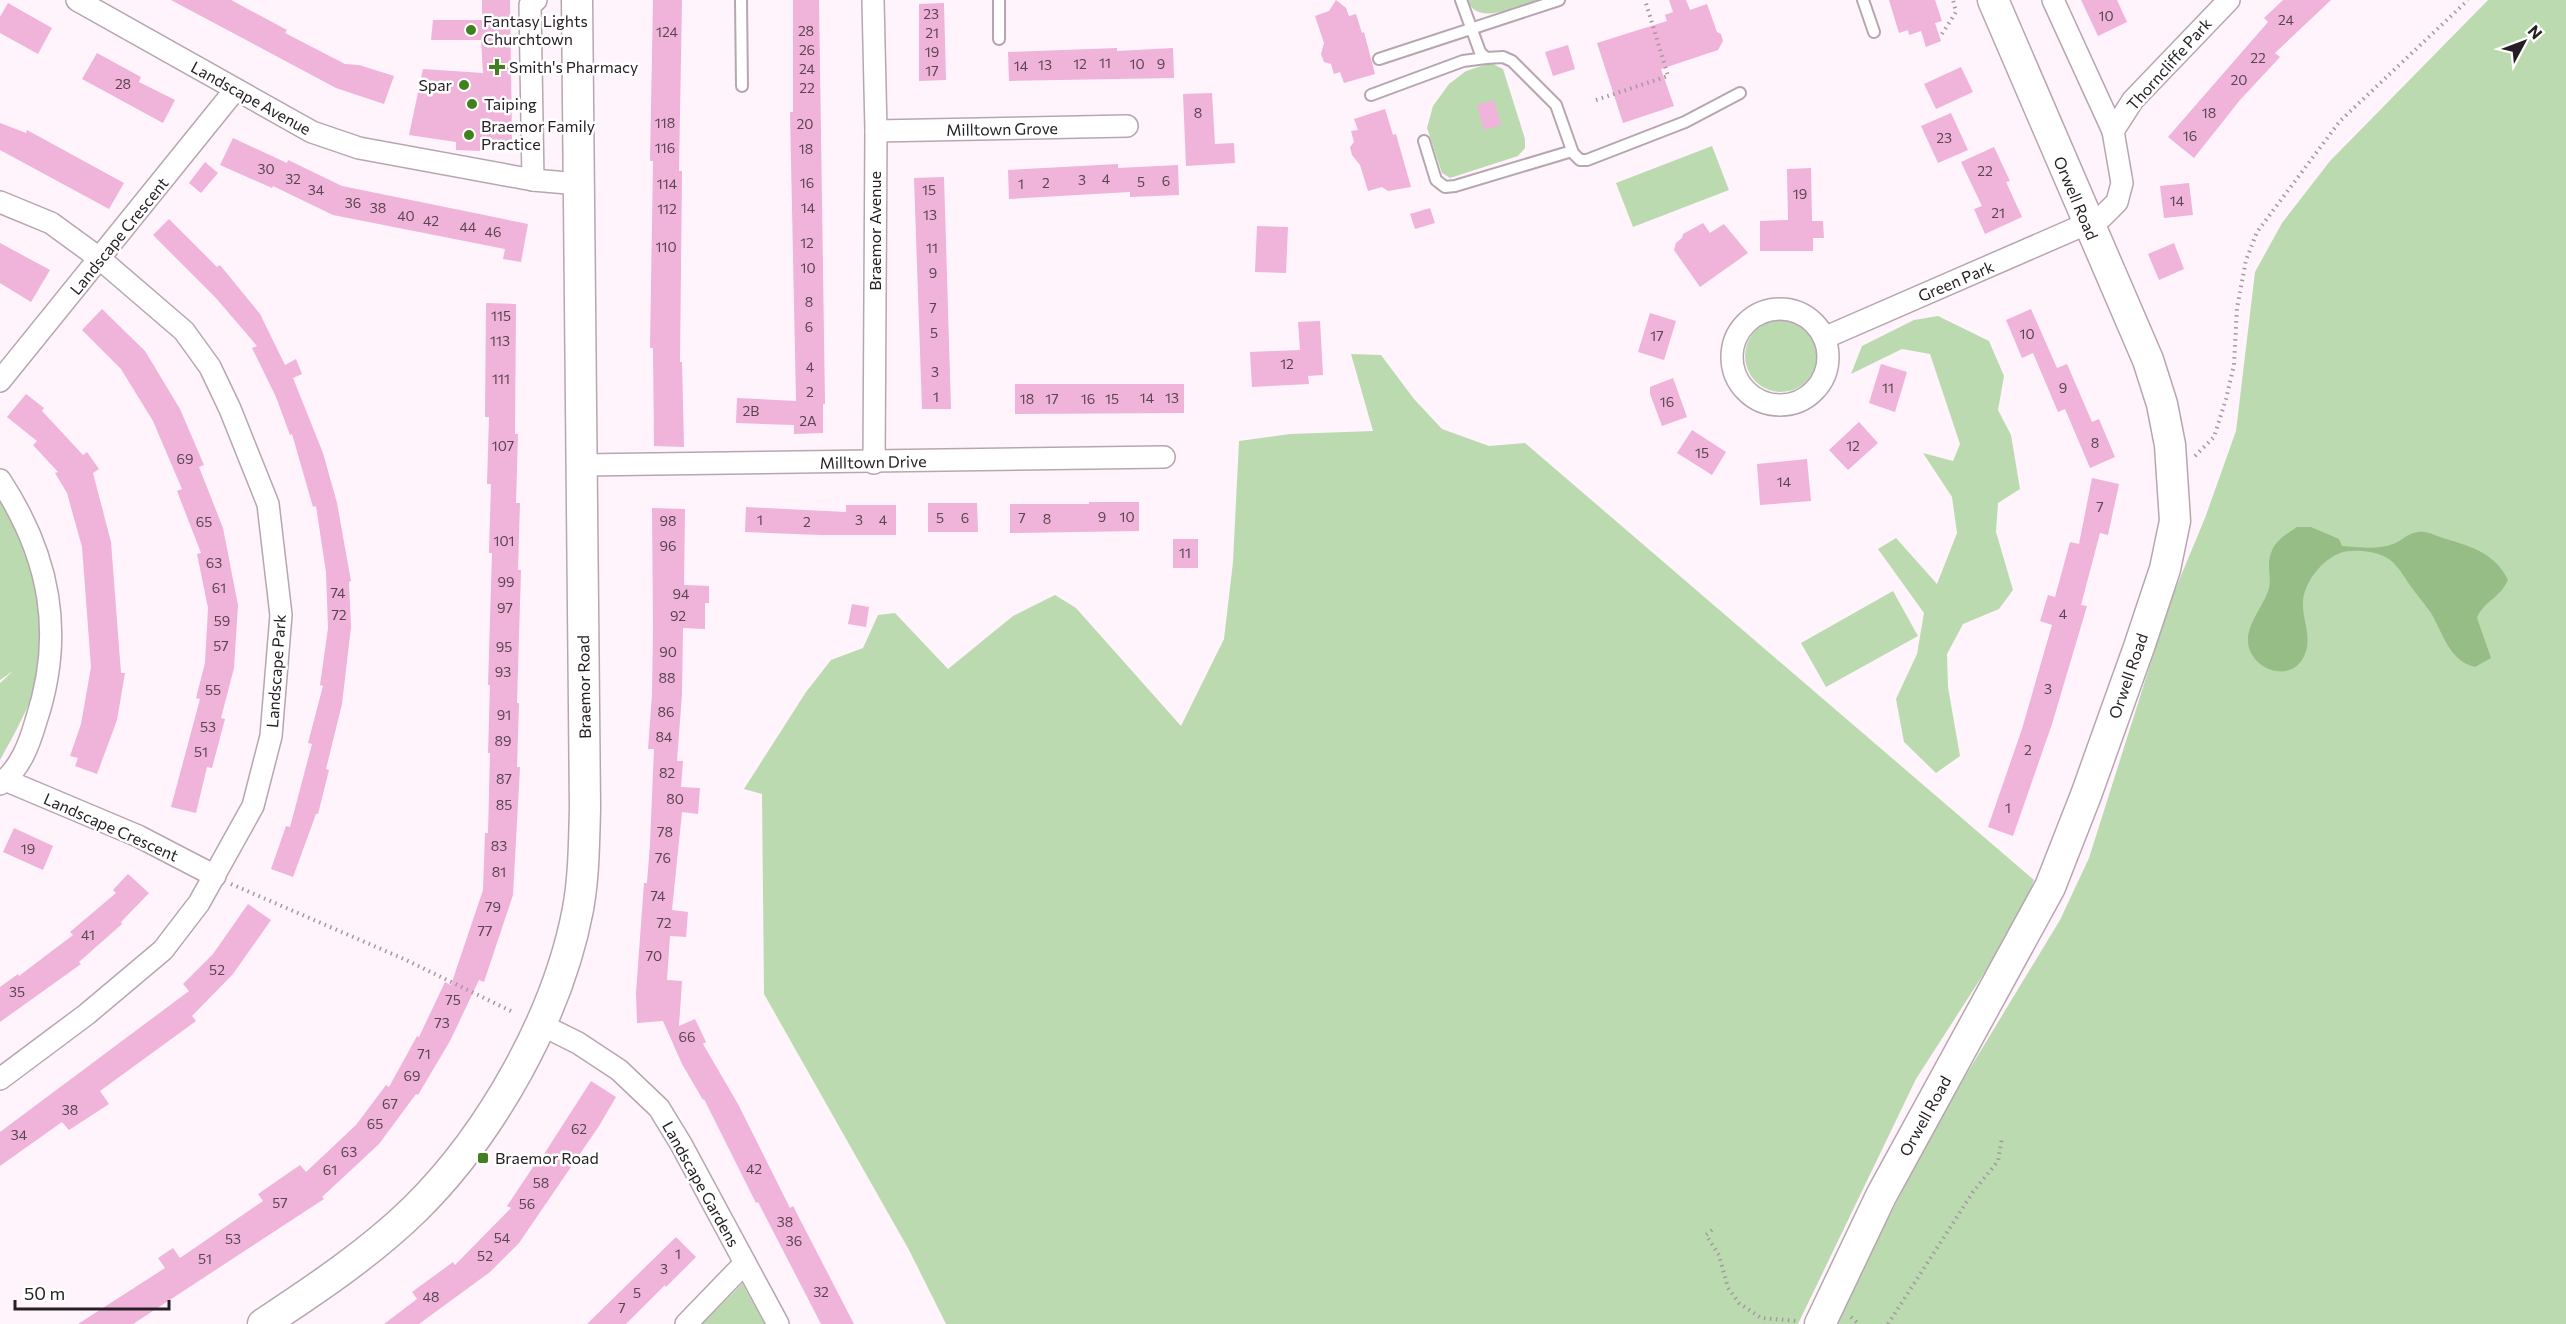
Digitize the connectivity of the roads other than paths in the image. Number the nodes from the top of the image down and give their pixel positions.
1 (77, 0) edge
2 (537, 0) edge
3 (577, 0) edge
4 (741, 0) edge
5 (873, 0) edge
6 (999, 0) edge
7 (1461, 0) edge
8 (1559, 0) edge
9 (1863, 0) edge
10 (1993, 0) edge
11 (2053, 0) edge
12 (2229, 0) edge
13 (1472, 28) junction
14 (1874, 32) dead end
15 (999, 39) dead end
16 (1486, 58) junction
17 (1379, 59) dead end
18 (742, 86) dead end
19 (235, 90) junction
20 (1740, 93) dead end
21 (1371, 95) dead end
22 (1127, 126) dead end
23 (2113, 131) junction
24 (876, 132) junction
25 (1424, 141) dead end
26 (1572, 151) junction
27 (533, 180) junction
28 (579, 184) junction
29 (0, 202) edge
30 (2088, 225) junction
31 (99, 258) junction
32 (1824, 338) junction
33 (0, 381) edge
34 (1164, 457) dead end
35 (874, 463) junction
36 (582, 465) junction
37 (0, 480) edge
38 (2, 782) edge
39 (221, 879) junction
40 (528, 1018) junction
41 (0, 1079) edge
42 (745, 1263) junction
43 (263, 1324) edge
44 (686, 1324) edge
45 (778, 1324) edge
46 (1820, 1324) edge

1 - 19 street, Landscape Avenue
2 - 27 street
3 - 28 main road, Braemor Road
4 - 18 lane
5 - 24 street, Braemor Avenue
6 - 15 lane
7 - 13 lane
8 - 13 lane
9 - 14 lane
10 - 30 main road, Orwell Road
11 - 23 street, Thorncliffe Park
12 - 23 street, Thorncliffe Park
13 - 16 lane
13 - 17 lane
16 - 21 lane
16 - 26 lane
19 - 27 street, Landscape Avenue
19 - 31 street, Landscape Crescent
20 - 26 lane
22 - 24 street, Milltown Grove
23 - 30 street, Thorncliffe Park
24 - 35 street, Braemor Avenue
25 - 26 lane
27 - 28 street, Landscape Avenue
28 - 36 main road, Braemor Road
29 - 31 street, Landscape Park
30 - 32 street, Green Park
30 - 46 main road, Orwell Road
31 - 33 street, Landscape Crescent
31 - 39 street, Landscape Park
32 - 32 street
34 - 35 street, Milltown Drive
35 - 36 street, Milltown Drive
36 - 40 main road, Braemor Road
37 - 38 street, Landscape Crescent
38 - 39 street, Landscape Crescent
39 - 41 street, Landscape Park
40 - 42 street, Landscape Gardens
40 - 43 main road, Braemor Road
42 - 44 street, Landscape Gardens
42 - 45 street, Landscape Gardens

